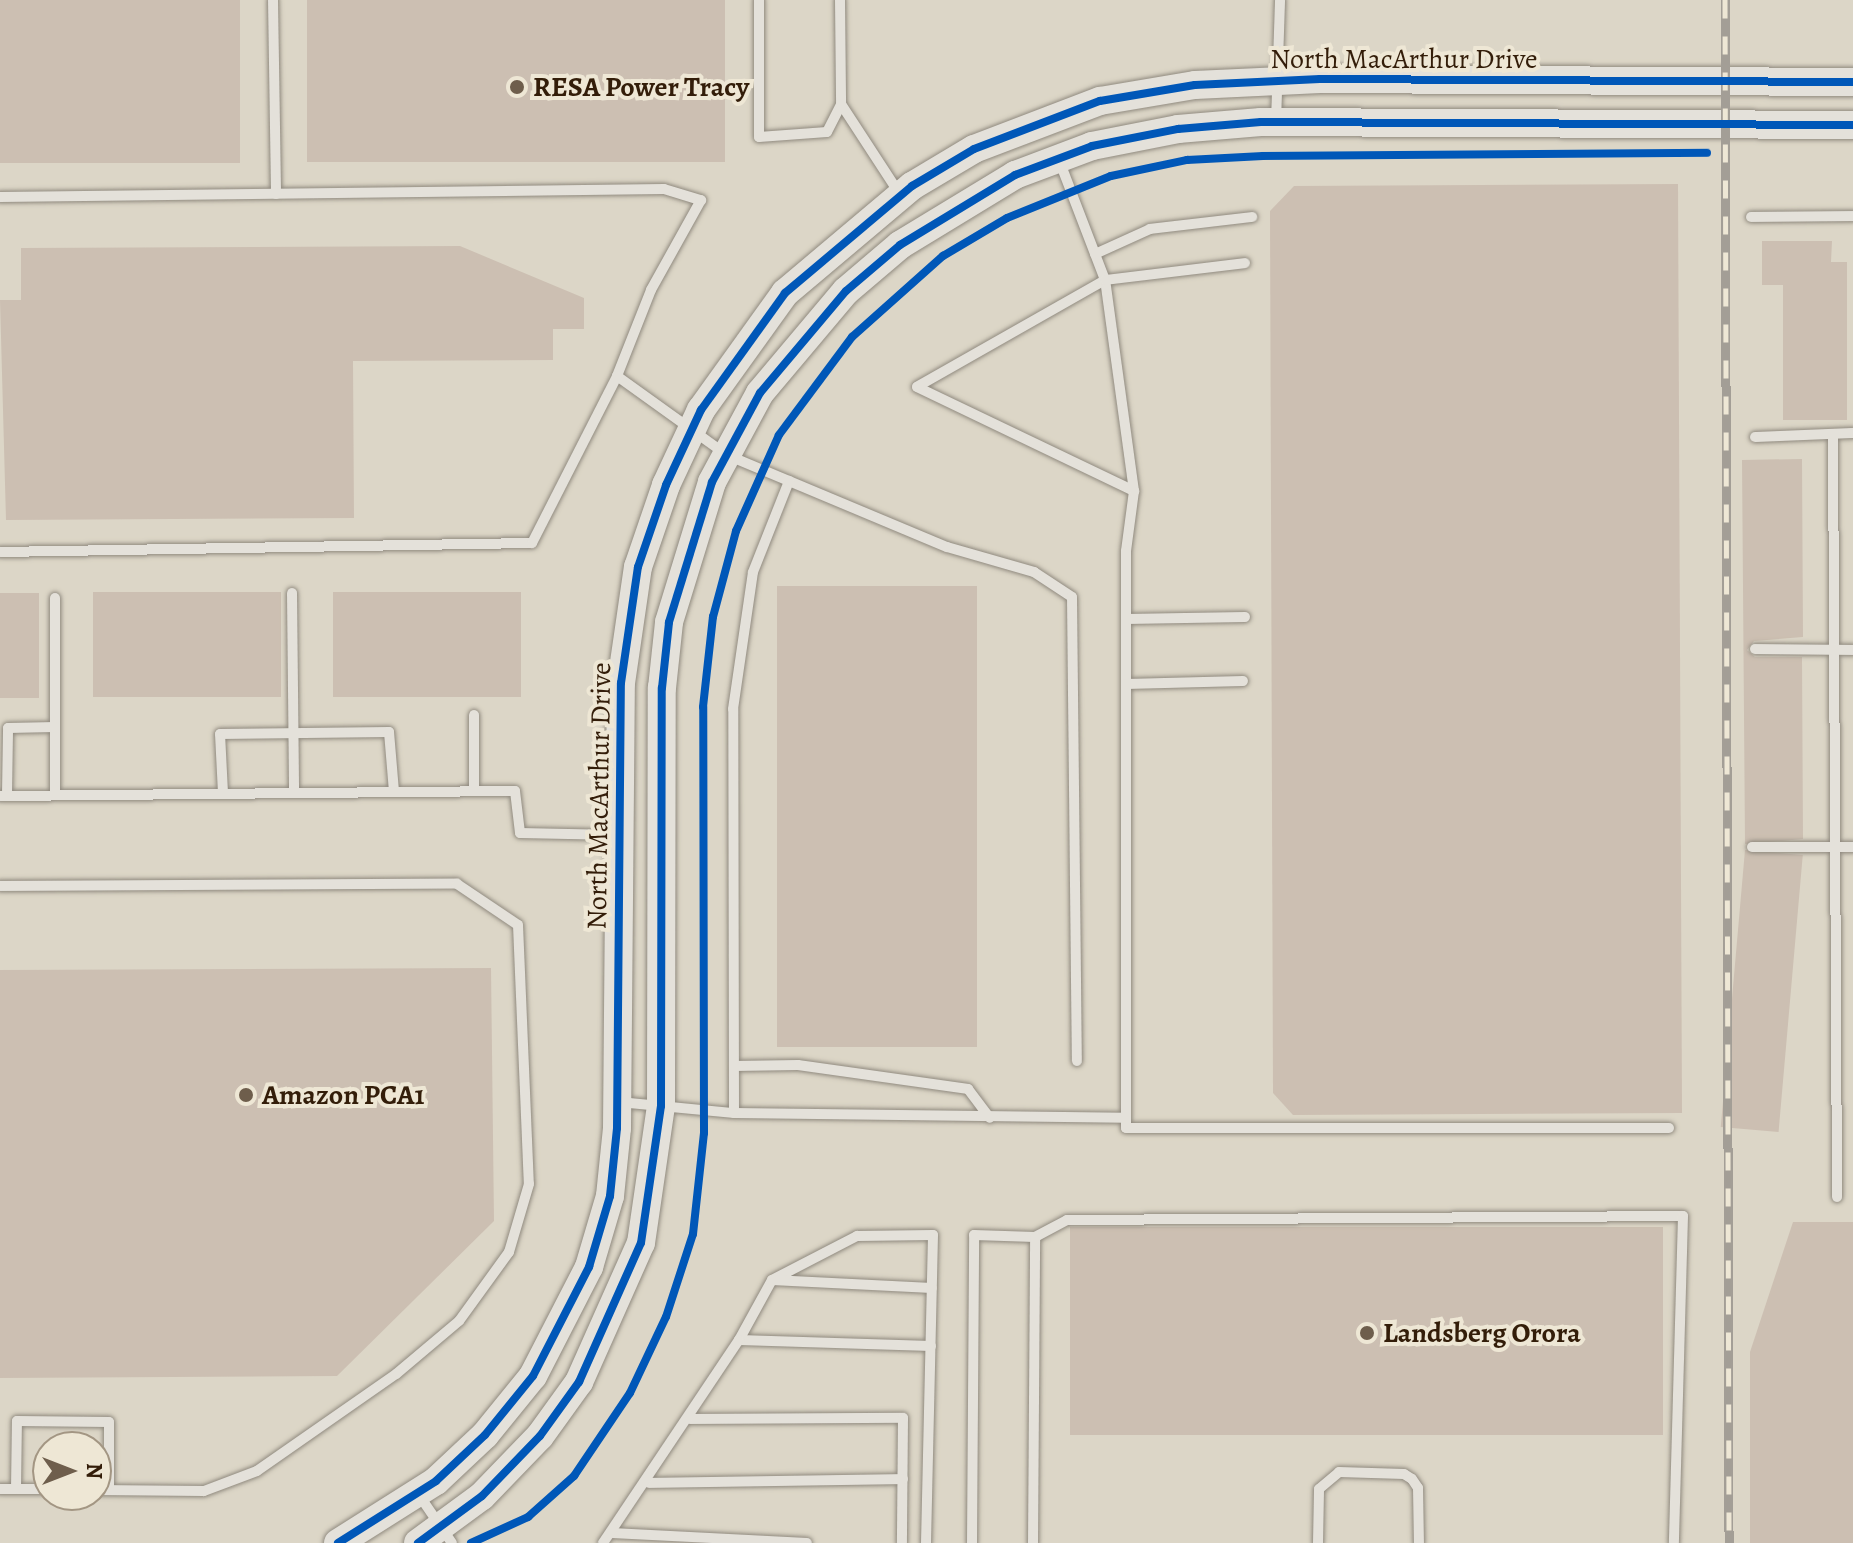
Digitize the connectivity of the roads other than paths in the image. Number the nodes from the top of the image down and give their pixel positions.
1 (273, 0) edge
2 (759, 0) edge
3 (840, 0) edge
4 (1280, 0) edge
5 (1278, 81) junction
6 (1853, 82) edge
7 (841, 104) junction
8 (1276, 122) junction
9 (1853, 125) edge
10 (1059, 158) junction
11 (276, 194) junction
12 (900, 195) junction
13 (0, 197) edge
14 (1853, 216) edge
15 (1252, 217) dead end
16 (1751, 217) dead end
17 (1095, 254) junction
18 (1245, 263) dead end
19 (1105, 280) junction
20 (617, 376) junction
21 (693, 427) junction
22 (1853, 433) edge
23 (1833, 434) junction
24 (1755, 437) dead end
25 (727, 455) junction
26 (789, 481) junction
27 (1134, 491) junction
28 (0, 552) edge
29 (292, 593) dead end
30 (55, 598) dead end
31 (1245, 617) dead end
32 (1126, 619) junction
33 (1755, 649) dead end
34 (1834, 650) junction
35 (1853, 650) edge
36 (1243, 681) dead end
37 (1126, 684) junction
38 (474, 715) dead end
39 (55, 727) junction
40 (293, 734) junction
41 (474, 791) junction
42 (394, 792) junction
43 (223, 793) junction
44 (294, 793) junction
45 (55, 795) junction
46 (4, 796) edge
47 (619, 835) junction
48 (1752, 847) dead end
49 (1835, 847) junction
50 (1853, 847) edge
51 (0, 886) edge
52 (1077, 1061) dead end
53 (734, 1066) junction
54 (617, 1102) junction
55 (661, 1106) junction
56 (734, 1113) junction
57 (990, 1118) junction
58 (1126, 1118) junction
59 (1669, 1128) dead end
60 (1837, 1197) dead end
61 (1035, 1237) junction
62 (772, 1280) junction
63 (932, 1288) junction
64 (739, 1340) junction
65 (931, 1346) junction
66 (690, 1419) junction
67 (109, 1431) edge
68 (903, 1479) junction
69 (649, 1483) junction
70 (0, 1489) edge
71 (16, 1489) junction
72 (32, 1489) edge
73 (112, 1490) edge
74 (418, 1493) junction
75 (612, 1533) junction
76 (437, 1538) edge
77 (783, 1542) edge
78 (338, 1543) edge
79 (603, 1543) edge
80 (807, 1543) edge
81 (902, 1543) edge
82 (926, 1543) edge
83 (972, 1543) edge
84 (1033, 1543) edge
85 (1318, 1543) edge
86 (1419, 1543) edge
87 (1674, 1543) edge

1 - 11 lane
2 - 7 lane
3 - 7 lane
4 - 5 lane
5 - 6 main road, North MacArthur Drive
5 - 8 lane
5 - 12 main road, North MacArthur Drive
7 - 12 lane
8 - 9 main road
8 - 10 main road
10 - 17 lane
10 - 25 main road
11 - 13 lane
11 - 20 lane
12 - 21 main road, North MacArthur Drive
14 - 16 lane
15 - 17 lane
17 - 19 lane
18 - 19 lane
19 - 27 lane
19 - 27 lane
20 - 21 lane
20 - 28 lane
21 - 25 lane
21 - 47 main road, North MacArthur Drive
22 - 23 lane
23 - 24 lane
23 - 34 lane
25 - 26 lane
25 - 55 main road
26 - 52 lane
26 - 53 lane
27 - 32 lane
29 - 40 lane
30 - 39 lane
31 - 32 lane
32 - 37 lane
33 - 34 lane
34 - 35 lane
34 - 49 lane
36 - 37 lane
37 - 58 lane
38 - 41 lane
39 - 45 lane
39 - 46 lane
40 - 42 lane
40 - 43 lane
40 - 44 lane
41 - 42 lane
41 - 47 lane
42 - 44 lane
43 - 44 lane
43 - 45 lane
45 - 46 lane
47 - 54 main road, North MacArthur Drive
48 - 49 lane
49 - 50 lane
49 - 60 lane
51 - 73 lane
53 - 56 lane
53 - 57 lane
54 - 55 lane
54 - 74 main road, North MacArthur Drive
55 - 56 lane
55 - 76 main road
56 - 57 lane
57 - 58 lane
58 - 59 lane
61 - 83 lane
61 - 84 lane
61 - 87 lane
62 - 63 lane
62 - 63 lane
62 - 64 lane
63 - 65 lane
64 - 65 lane
64 - 66 lane
65 - 82 lane
66 - 68 lane
66 - 69 lane
67 - 71 lane
68 - 69 lane
68 - 81 lane
69 - 75 lane
70 - 71 lane
71 - 72 lane
74 - 76 lane
74 - 78 main road, North MacArthur Drive
75 - 77 lane
75 - 79 lane
77 - 80 lane
85 - 86 lane

